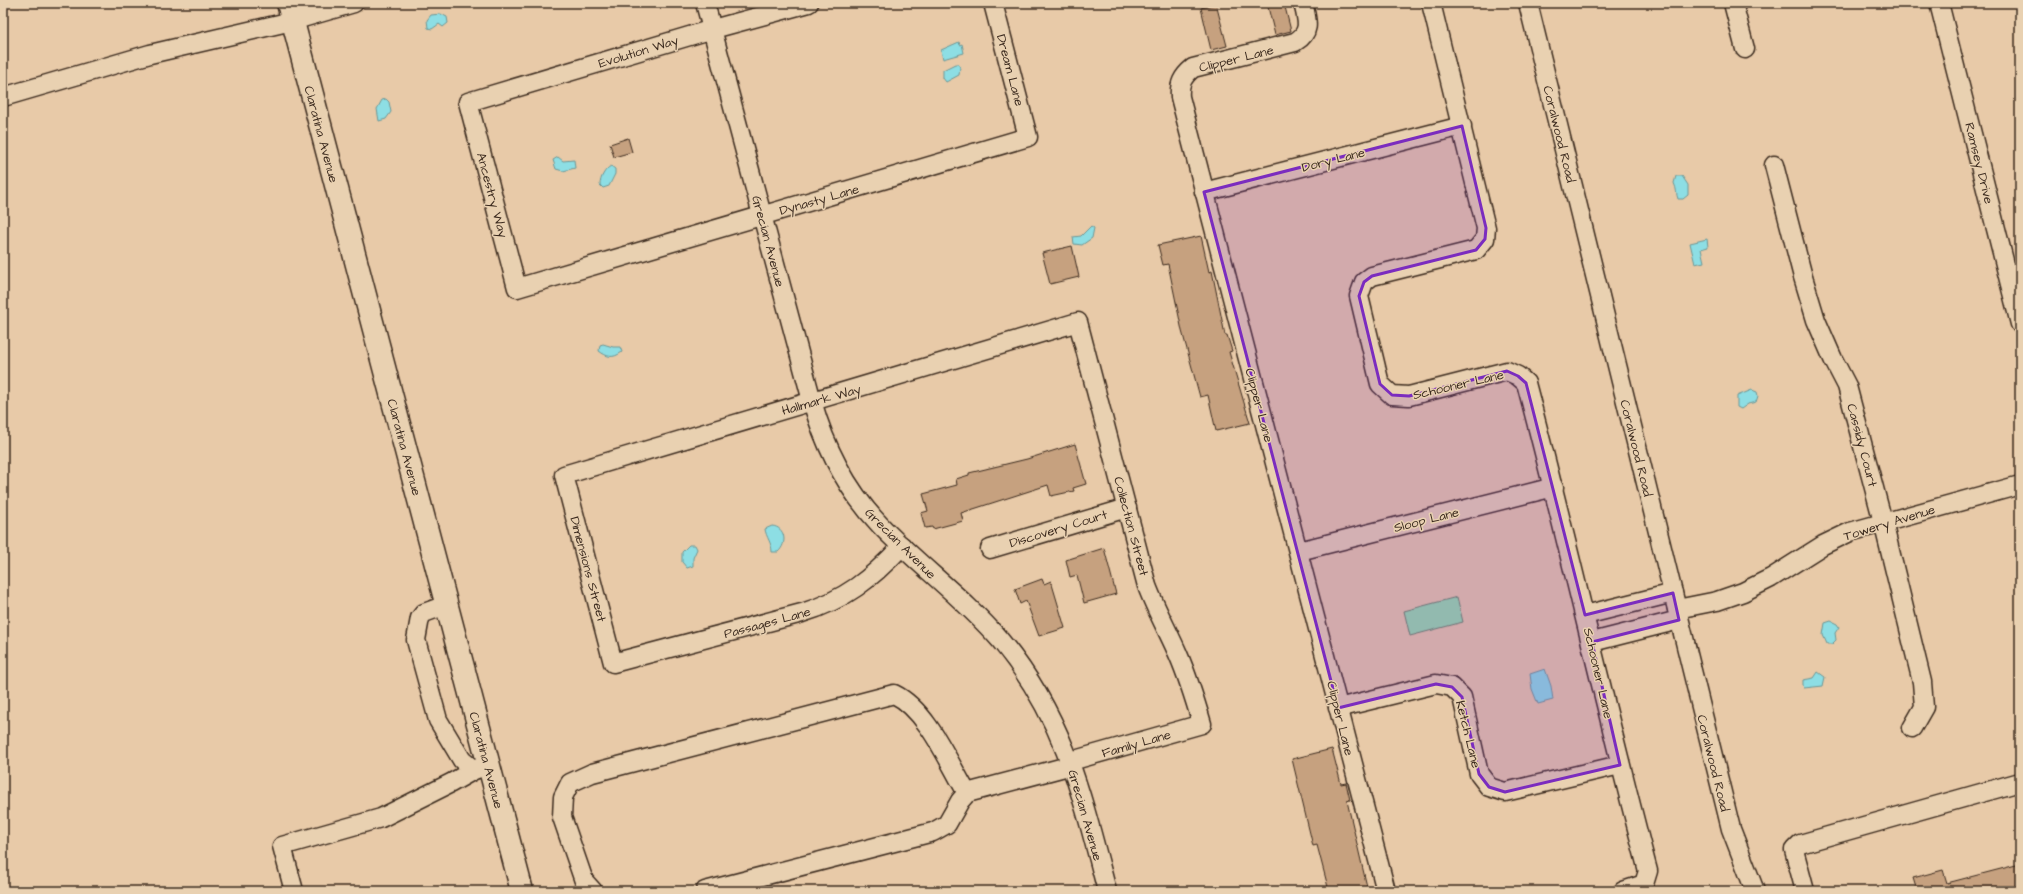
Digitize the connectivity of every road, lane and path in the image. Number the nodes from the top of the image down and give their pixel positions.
1 (354, 3) edge
2 (705, 3) edge
3 (809, 3) edge
4 (993, 3) edge
5 (1303, 3) edge
6 (1431, 3) edge
7 (1528, 3) edge
8 (1733, 3) edge
9 (1939, 3) edge
10 (290, 12) edge
11 (713, 29) junction
12 (1745, 49) dead end
13 (3, 97) edge
14 (468, 102) joint
15 (1462, 126) junction
16 (1028, 137) joint
17 (1774, 165) dead end
18 (1204, 192) junction
19 (762, 215) junction
20 (517, 288) joint
21 (1078, 322) joint
22 (2020, 324) edge
23 (812, 401) junction
24 (564, 475) joint
25 (2020, 485) edge
26 (1554, 487) junction
27 (1127, 508) junction
28 (1883, 522) junction
29 (902, 546) junction
30 (990, 549) dead end
31 (1299, 551) junction
32 (446, 605) junction
33 (1676, 607) junction
34 (1585, 615) junction
35 (1592, 642) junction
36 (613, 663) joint
37 (1338, 708) junction
38 (1202, 724) joint
39 (1912, 728) dead end
40 (1071, 763) junction
41 (1620, 764) junction
42 (481, 768) junction
43 (2020, 782) edge
44 (967, 793) junction
45 (1102, 890) edge
46 (294, 891) edge
47 (522, 891) edge
48 (593, 891) edge
49 (705, 891) edge
50 (1386, 891) edge
51 (1623, 891) edge
52 (1755, 891) edge
53 (1804, 891) edge

1 - 10 street
2 - 11 street, Grecian Avenue
3 - 11 street, Evolution Way
4 - 16 street, Dream Lane
5 - 18 street, Clipper Lane
6 - 15 street, Schooner Lane
7 - 33 street, Coralwood Road
8 - 12 street
9 - 22 street, Ramsey Drive
10 - 13 street
10 - 32 main road, Claratina Avenue
11 - 14 street, Evolution Way
11 - 19 street, Grecian Avenue
14 - 20 street, Ancestry Way
15 - 18 street, Dory Lane
15 - 26 street, Schooner Lane
16 - 19 street, Dynasty Lane
17 - 28 street, Cassidy Court
18 - 31 street, Clipper Lane
19 - 20 street, Dynasty Lane
19 - 23 street, Grecian Avenue
21 - 23 street, Hallmark Way
21 - 27 street, Collection Street
23 - 24 street, Hallmark Way
23 - 29 street, Grecian Avenue
24 - 36 street, Dimensions Street
25 - 28 street, Towery Avenue
26 - 31 street, Sloop Lane
26 - 34 street, Schooner Lane
27 - 30 street, Discovery Court
27 - 38 street, Collection Street
28 - 33 street, Towery Avenue
28 - 39 street, Cassidy Court
29 - 36 street, Passages Lane
29 - 40 street, Grecian Avenue
31 - 37 street, Clipper Lane
32 - 42 main road, Claratina Avenue
32 - 42 street
33 - 34 street, Towery Avenue
33 - 35 street, Towery Avenue
33 - 52 street, Coralwood Road
34 - 35 street, Schooner Lane
35 - 41 street, Schooner Lane
37 - 41 street, Ketch Lane
37 - 50 street, Clipper Lane
38 - 40 street, Family Lane
40 - 44 street, Family Lane
40 - 45 street, Grecian Avenue
41 - 51 street, Schooner Lane
42 - 46 street
42 - 47 main road, Claratina Avenue
43 - 53 street
44 - 48 street
44 - 49 street

